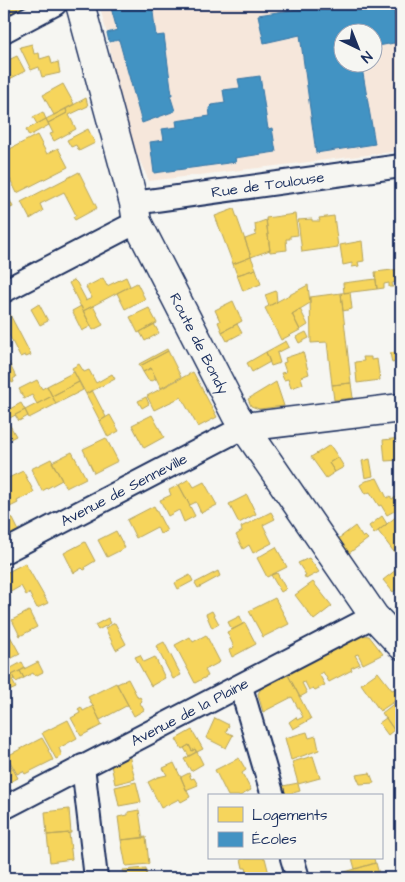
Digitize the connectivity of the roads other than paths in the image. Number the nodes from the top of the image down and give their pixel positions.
1 (55, 4) edge
2 (80, 4) edge
3 (4, 31) edge
4 (401, 166) edge
5 (136, 212) junction
6 (4, 291) edge
7 (401, 408) edge
8 (244, 427) junction
9 (4, 552) edge
10 (374, 616) junction
11 (401, 644) edge
12 (240, 687) junction
13 (83, 766) junction
14 (272, 794) edge
15 (4, 808) edge
16 (293, 860) edge
17 (96, 878) edge
18 (298, 878) edge

1 - 3 street
2 - 5 street, Route de Bondy
4 - 5 street, Rue de Toulouse
5 - 6 street, Rue de Toulouse
5 - 8 street, Route de Bondy
7 - 8 street
8 - 9 street, Avenue de Senneville
8 - 10 street, Route de Bondy
10 - 11 street, Route de Bondy
10 - 12 street, Avenue de la Plaine
12 - 13 street, Avenue de la Plaine
12 - 14 street
13 - 15 street, Avenue de la Plaine
13 - 17 street
16 - 18 street

